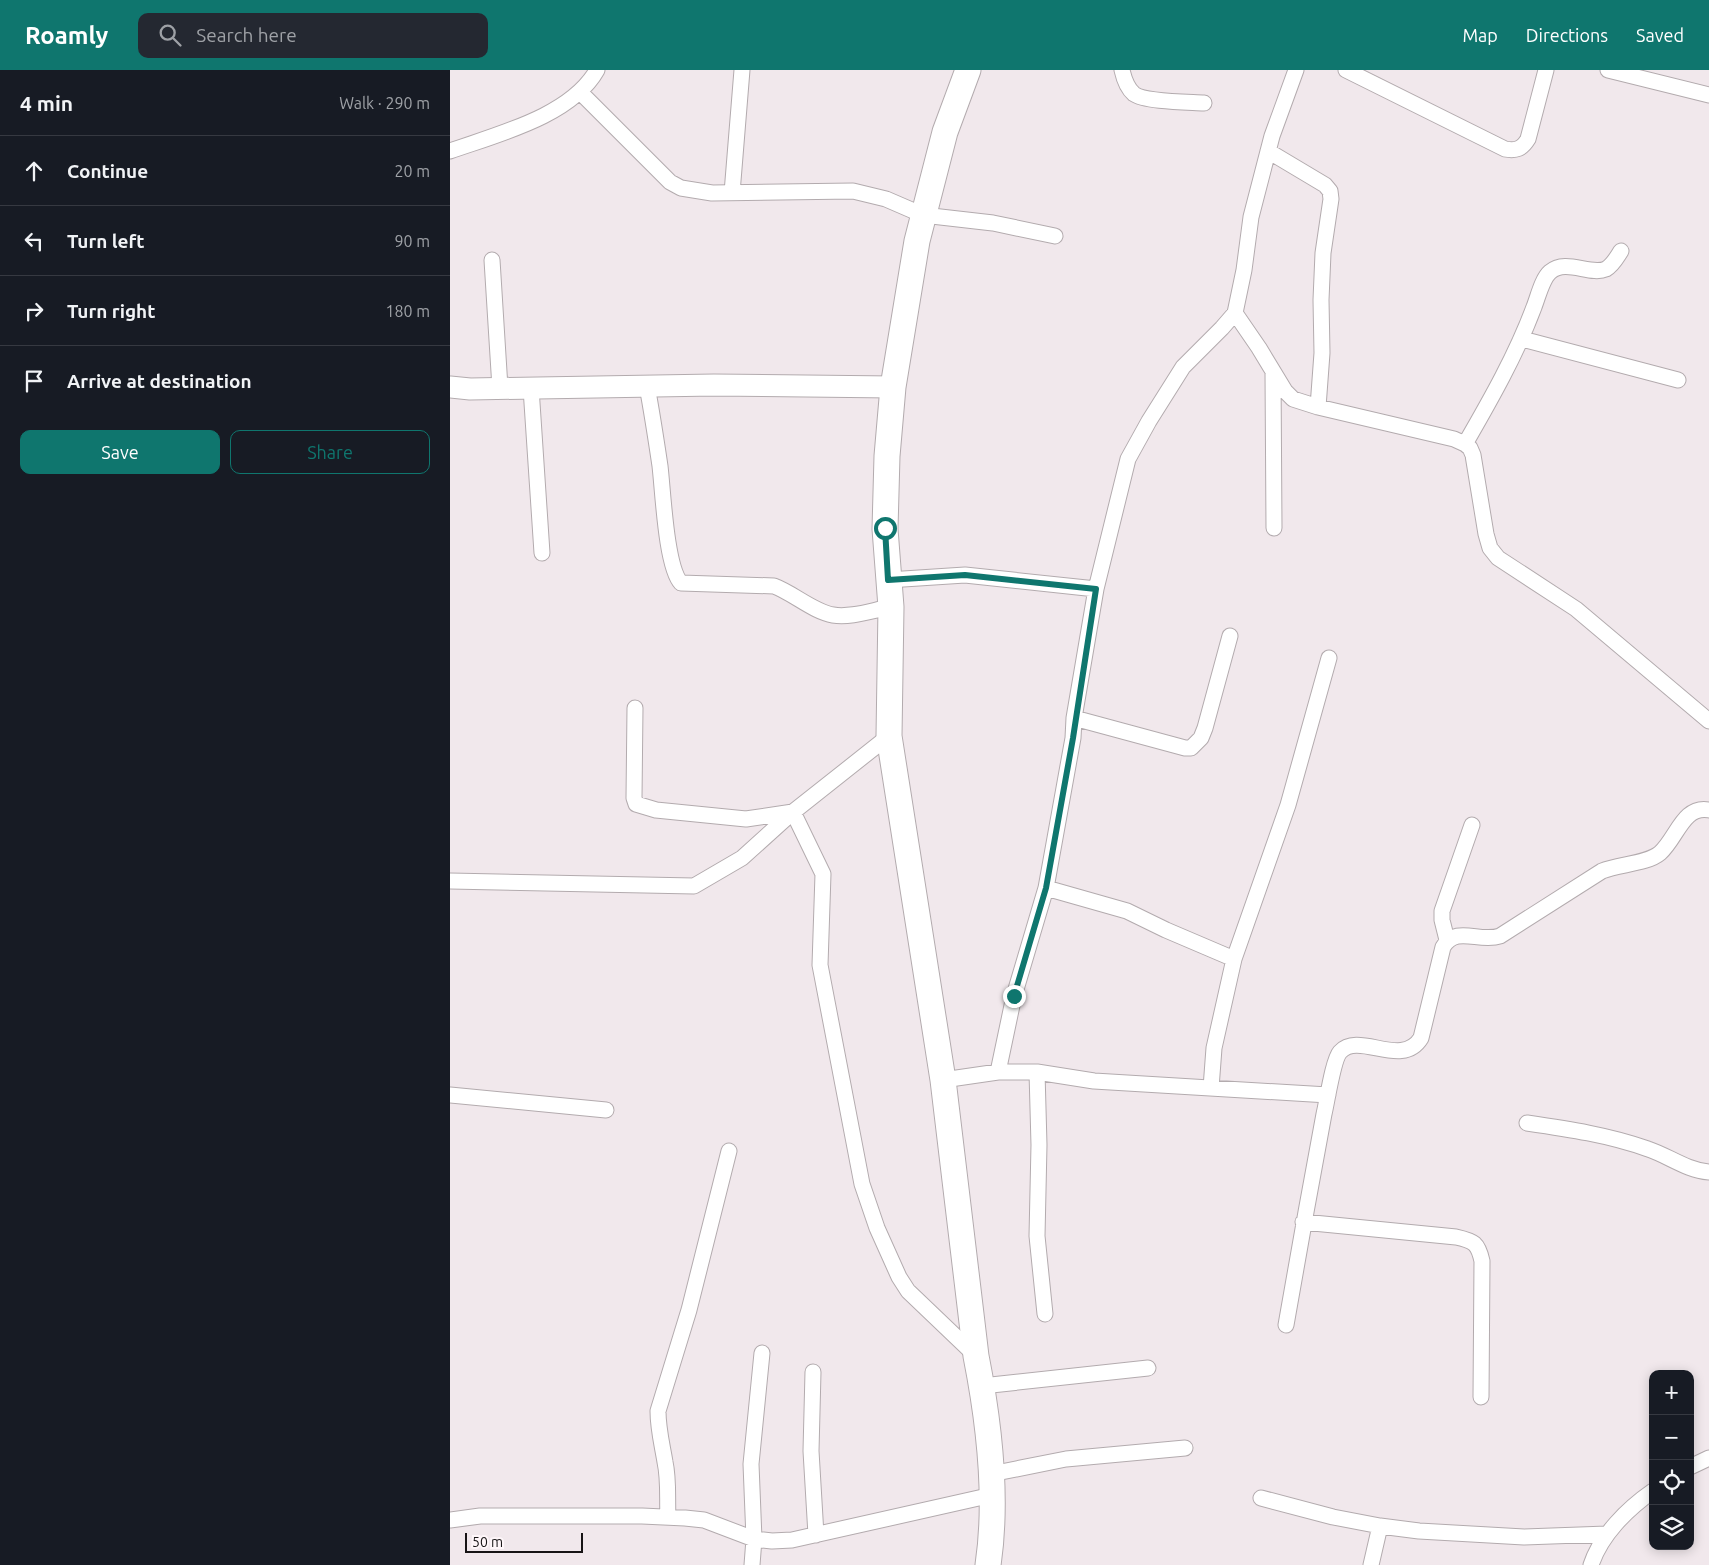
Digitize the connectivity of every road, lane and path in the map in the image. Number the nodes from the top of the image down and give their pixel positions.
1 (597, 70) edge
2 (742, 70) edge
3 (968, 70) edge
4 (1122, 70) edge
5 (1296, 70) edge
6 (1346, 70) edge
7 (1546, 70) edge
8 (1608, 70) edge
9 (580, 92) junction
10 (1709, 95) edge
11 (1204, 103) dead end
12 (1268, 150) junction
13 (450, 151) edge
14 (732, 193) junction
15 (924, 215) junction
16 (1056, 236) dead end
17 (1621, 251) dead end
18 (492, 260) dead end
19 (1235, 313) junction
20 (1522, 339) junction
21 (1272, 370) junction
22 (1678, 380) dead end
23 (648, 386) junction
24 (450, 387) edge
25 (893, 387) junction
26 (500, 388) junction
27 (531, 388) junction
28 (1318, 407) junction
29 (1465, 444) junction
30 (1274, 528) dead end
31 (542, 553) dead end
32 (888, 580) junction
33 (1096, 589) junction
34 (891, 607) junction
35 (1230, 636) dead end
36 (1329, 658) dead end
37 (635, 708) dead end
38 (1074, 718) junction
39 (1709, 721) edge
40 (889, 736) junction
41 (1709, 810) edge
42 (793, 812) junction
43 (1472, 825) dead end
44 (450, 881) edge
45 (1046, 888) junction
46 (1447, 940) junction
47 (1234, 959) junction
48 (998, 1072) junction
49 (1037, 1072) junction
50 (942, 1080) junction
51 (1211, 1088) junction
52 (450, 1094) edge
53 (1328, 1095) junction
54 (606, 1110) dead end
55 (1527, 1123) dead end
56 (729, 1150) dead end
57 (1709, 1172) edge
58 (1303, 1222) junction
59 (1045, 1314) dead end
60 (1286, 1325) dead end
61 (762, 1353) dead end
62 (976, 1356) junction
63 (1148, 1368) dead end
64 (813, 1372) dead end
65 (982, 1386) junction
66 (1481, 1397) dead end
67 (1185, 1448) dead end
68 (1709, 1458) edge
69 (1694, 1465) edge
70 (992, 1484) junction
71 (1649, 1494) edge
72 (1261, 1498) dead end
73 (668, 1517) junction
74 (450, 1520) edge
75 (1380, 1526) junction
76 (1606, 1534) junction
77 (816, 1535) junction
78 (992, 1537) junction
79 (754, 1539) junction
80 (752, 1565) edge
81 (988, 1565) edge
82 (997, 1565) edge
83 (1371, 1565) edge
84 (1591, 1565) edge

1 - 9 street
2 - 14 street
3 - 15 main road
4 - 11 street
5 - 12 street
6 - 7 street
8 - 10 street
9 - 13 street
9 - 14 street
12 - 19 street
12 - 28 street
14 - 15 street
15 - 16 street
15 - 25 main road
17 - 20 street
18 - 26 street
19 - 21 street
19 - 33 street
20 - 22 street
20 - 29 street
21 - 28 street
21 - 30 street
23 - 25 street
23 - 27 street
23 - 34 street
24 - 26 street
25 - 32 main road
26 - 27 street
27 - 31 street
28 - 29 street
29 - 39 street
32 - 33 street
32 - 34 main road
33 - 38 street
34 - 40 main road
35 - 38 street
36 - 47 street
37 - 42 street
38 - 45 street
40 - 42 street
40 - 50 main road
41 - 46 street
42 - 44 street
42 - 62 street
43 - 46 street
45 - 47 street
45 - 48 street
46 - 53 street
47 - 51 street
48 - 49 street
48 - 50 street
49 - 51 street
49 - 59 street
50 - 62 main road
51 - 53 street
52 - 54 street
53 - 58 street
55 - 57 street
56 - 73 street
58 - 60 street
58 - 66 street
61 - 79 street
62 - 65 main road
63 - 65 street
64 - 77 street
65 - 70 main road
67 - 70 street
68 - 69 street
70 - 77 street
70 - 78 main road
71 - 76 street
72 - 75 street
73 - 74 street
73 - 79 street
75 - 76 street
75 - 83 street
76 - 84 street
77 - 79 street
78 - 81 main road
78 - 82 street
79 - 80 street

